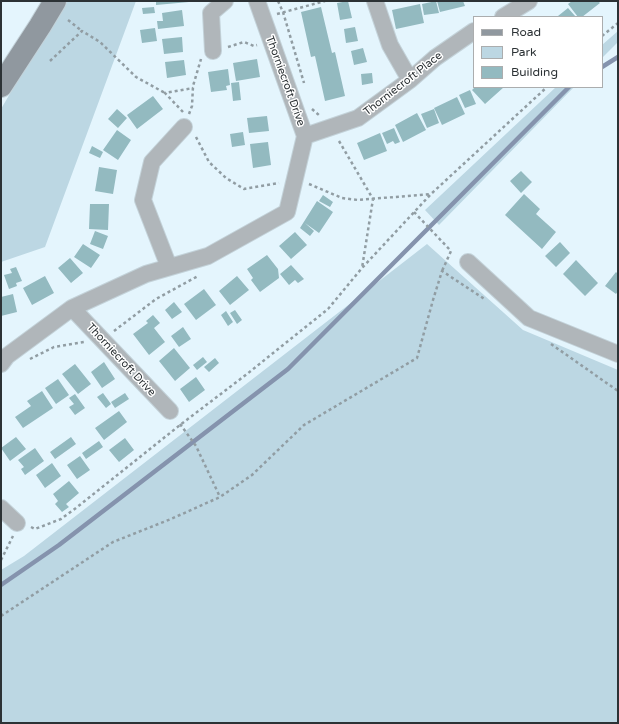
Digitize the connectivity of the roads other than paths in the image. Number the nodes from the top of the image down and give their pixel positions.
1 (55, 1) edge
2 (225, 1) edge
3 (257, 1) edge
4 (375, 1) edge
5 (529, 1) edge
6 (505, 16) edge
7 (473, 32) edge
8 (213, 51) road end
9 (410, 80) junction
10 (1, 86) edge
11 (189, 129) road end
12 (305, 136) junction
13 (468, 262) dead end
14 (169, 267) junction
15 (72, 308) junction
16 (618, 354) edge
17 (1, 364) edge
18 (170, 412) road end
19 (1, 508) edge
20 (17, 523) road end

1 - 10 street
2 - 8 street
3 - 12 street, Thorniecroft Drive
4 - 9 street
5 - 6 street
7 - 9 street, Thorniecroft Place
9 - 12 street, Thorniecroft Place
11 - 14 street
12 - 14 street, Thorniecroft Drive
13 - 16 street
14 - 15 street, Thorniecroft Drive
15 - 17 street, Thorniecroft Drive
15 - 18 street, Thorniecroft Drive
19 - 20 street

